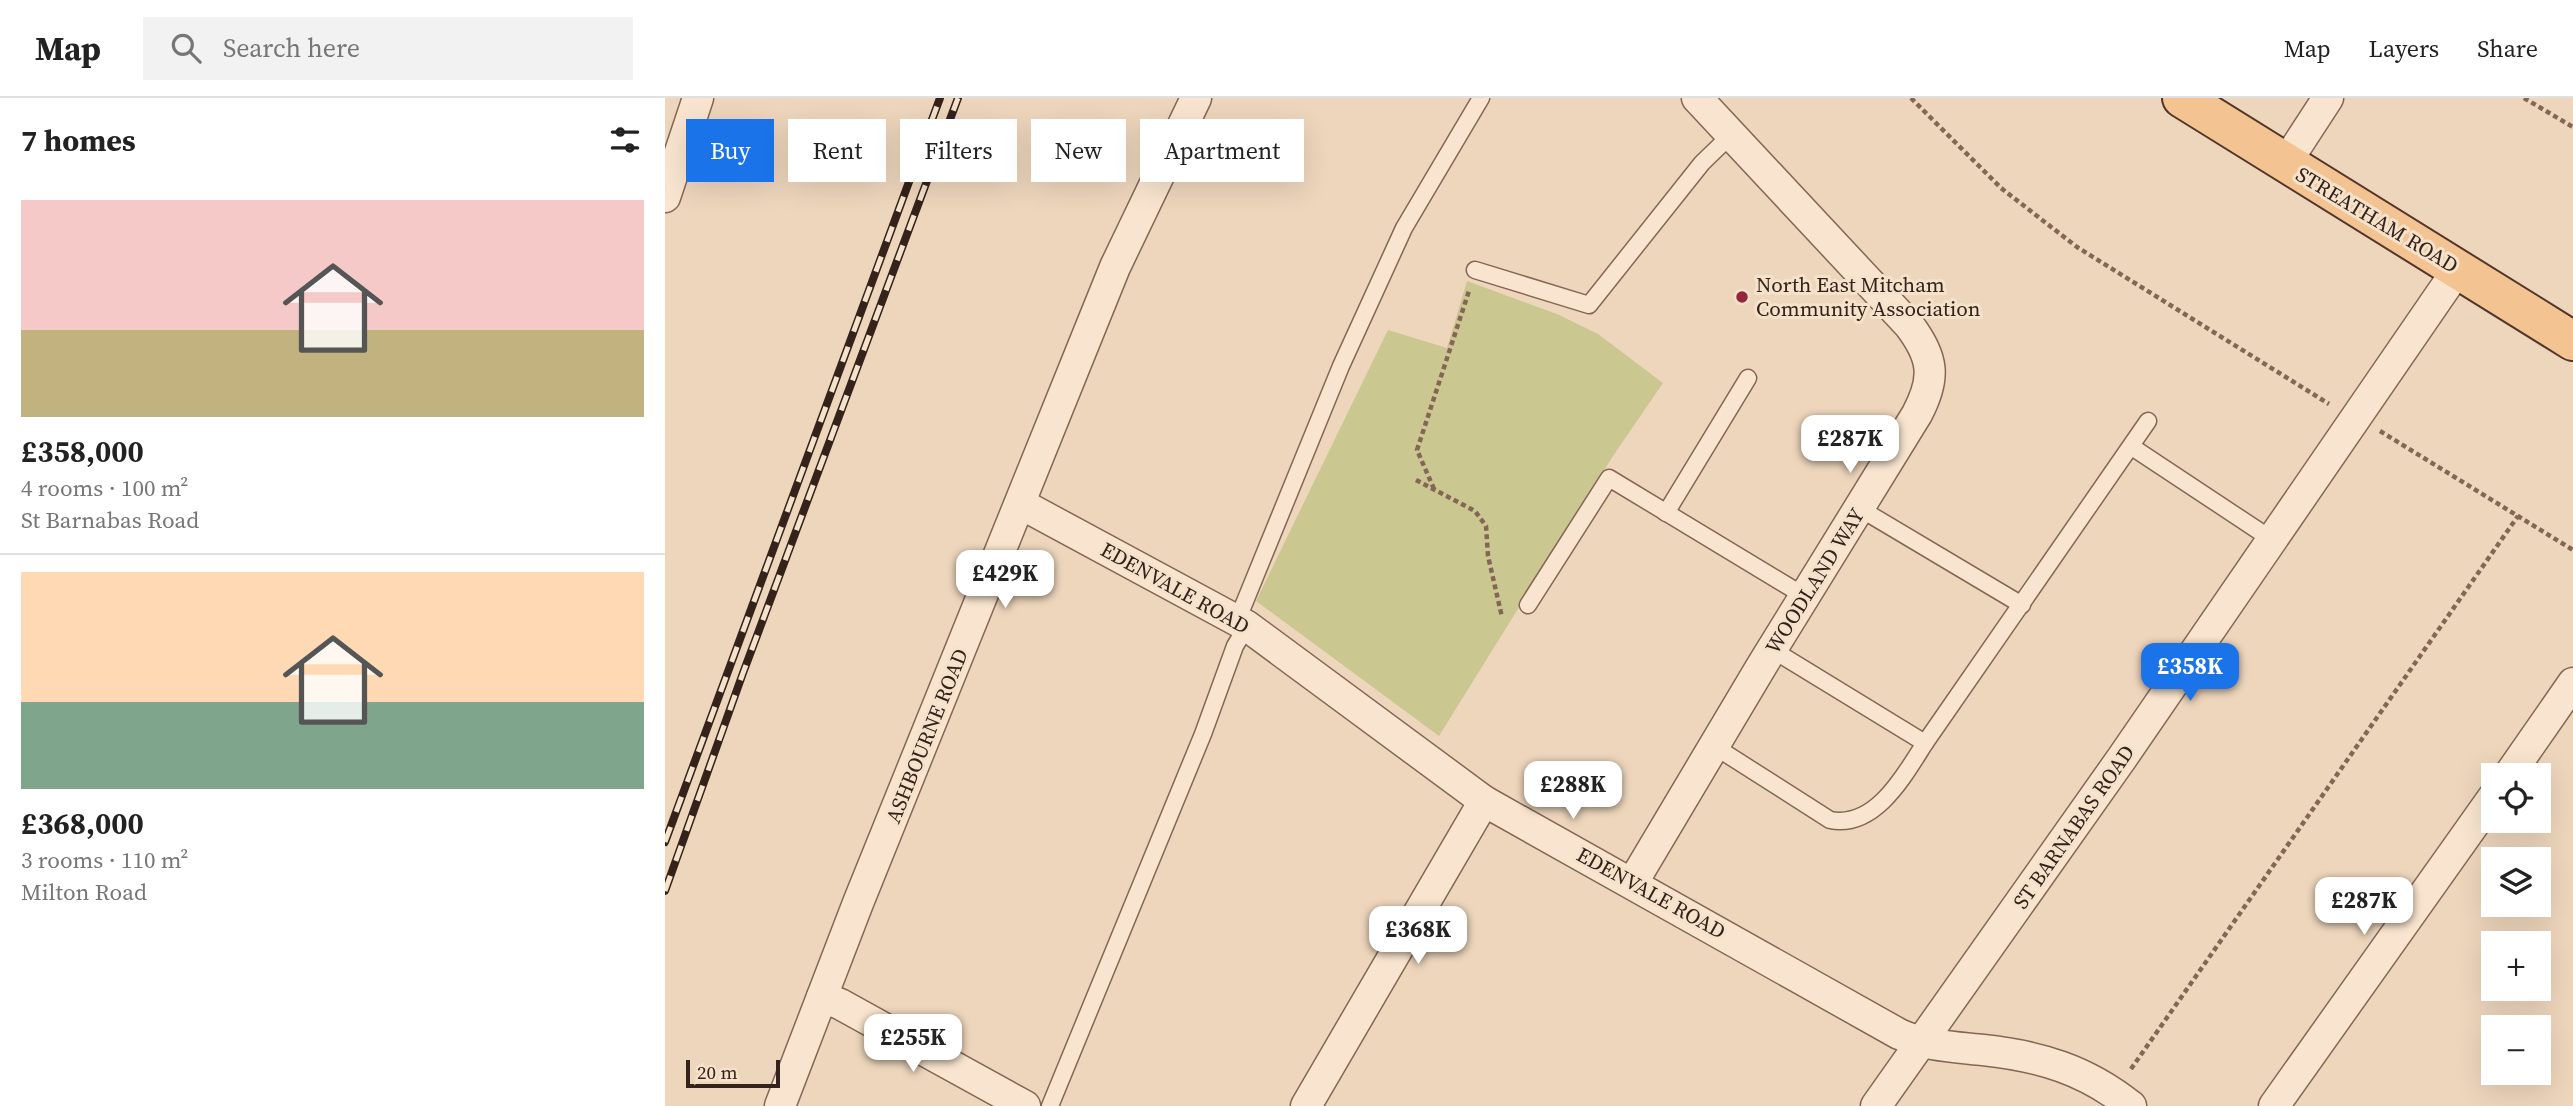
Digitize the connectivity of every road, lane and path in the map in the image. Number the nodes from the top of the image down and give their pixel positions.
1 (698, 98) edge
2 (1196, 98) edge
3 (1481, 98) edge
4 (1697, 98) edge
5 (1911, 98) edge
6 (2182, 98) edge
7 (2328, 98) edge
8 (2525, 98) edge
9 (2573, 127) edge
10 (1731, 135) junction
11 (2285, 164) junction
12 (665, 197) edge
13 (2458, 269) junction
14 (1475, 270) joint
15 (2569, 329) edge
16 (1748, 378) dead end
17 (2356, 417) junction
18 (2148, 421) dead end
19 (2132, 447) junction
20 (1416, 480) dead end
21 (1434, 489) junction
22 (1021, 504) junction
23 (1859, 509) junction
24 (1666, 513) junction
25 (2518, 516) junction
26 (2271, 539) junction
27 (2573, 550) edge
28 (1806, 597) junction
29 (1528, 605) dead end
30 (2022, 605) junction
31 (1502, 617) dead end
32 (1242, 623) junction
33 (1773, 650) junction
34 (2573, 683) edge
35 (1925, 743) junction
36 (1714, 746) junction
37 (2516, 763) edge
38 (1484, 802) junction
39 (2481, 814) edge
40 (1633, 883) junction
41 (823, 997) junction
42 (1921, 1042) junction
43 (2122, 1099) edge
44 (780, 1106) edge
45 (1025, 1106) edge
46 (1050, 1106) edge
47 (1306, 1106) edge
48 (1876, 1106) edge
49 (2274, 1106) edge

1 - 12 street
2 - 22 street, ASHBOURNE ROAD
3 - 32 lane
4 - 10 street, WOODLAND WAY
5 - 17 path
6 - 11 main road, STREATHAM ROAD
7 - 11 street
8 - 9 path
10 - 14 lane
10 - 23 street, WOODLAND WAY
11 - 13 main road, STREATHAM ROAD
13 - 15 main road, STREATHAM ROAD
13 - 17 street, ST BARNABAS ROAD
14 - 21 path
16 - 24 lane
17 - 25 path
17 - 26 street, ST BARNABAS ROAD
18 - 19 lane
19 - 26 lane
19 - 30 lane
20 - 21 path
21 - 31 path
22 - 32 street, EDENVALE ROAD
22 - 41 street, ASHBOURNE ROAD
23 - 28 street, WOODLAND WAY
23 - 30 lane
24 - 28 lane
24 - 29 lane
25 - 27 path
25 - 43 path
26 - 42 street, ST BARNABAS ROAD
28 - 33 street, WOODLAND WAY
30 - 35 lane
32 - 38 street, EDENVALE ROAD
32 - 46 lane
33 - 35 lane
33 - 36 street, WOODLAND WAY
34 - 37 street
35 - 36 lane
36 - 40 street, WOODLAND WAY
38 - 40 street, EDENVALE ROAD
38 - 47 street
39 - 49 street
40 - 42 street, EDENVALE ROAD
41 - 44 street, ASHBOURNE ROAD
41 - 45 street
42 - 43 street, EDENVALE ROAD
42 - 48 street, ST BARNABAS ROAD

